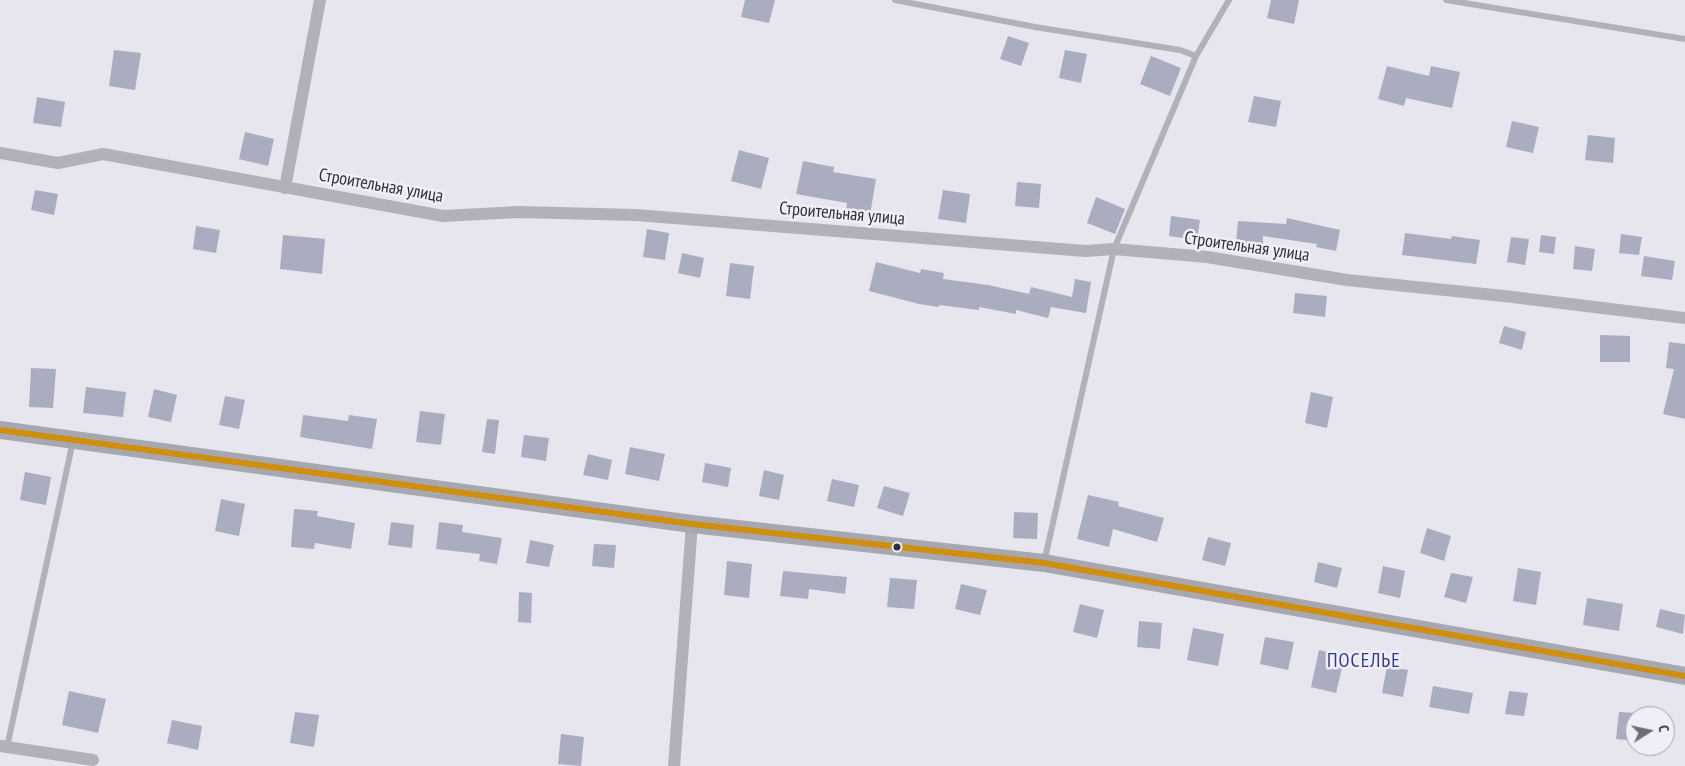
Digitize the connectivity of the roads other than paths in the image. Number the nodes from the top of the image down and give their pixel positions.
1 (320, 0) edge
2 (895, 0) edge
3 (1229, 0) edge
4 (1446, 0) edge
5 (1685, 39) edge
6 (1196, 56) junction
7 (0, 152) edge
8 (285, 188) junction
9 (1114, 249) junction
10 (1685, 318) edge
11 (0, 430) edge
12 (74, 440) junction
13 (692, 524) junction
14 (1044, 563) junction
15 (1685, 676) edge
16 (4, 747) edge
17 (94, 763) edge
18 (674, 766) edge

1 - 8 street
2 - 6 lane
3 - 6 lane
4 - 5 lane
6 - 9 lane
7 - 8 street, Строительная улица
8 - 9 street, Строительная улица
9 - 10 street, Строительная улица
9 - 14 lane
11 - 12 main road
12 - 13 main road
12 - 16 lane
13 - 14 main road
13 - 18 street
14 - 15 main road
16 - 17 street

